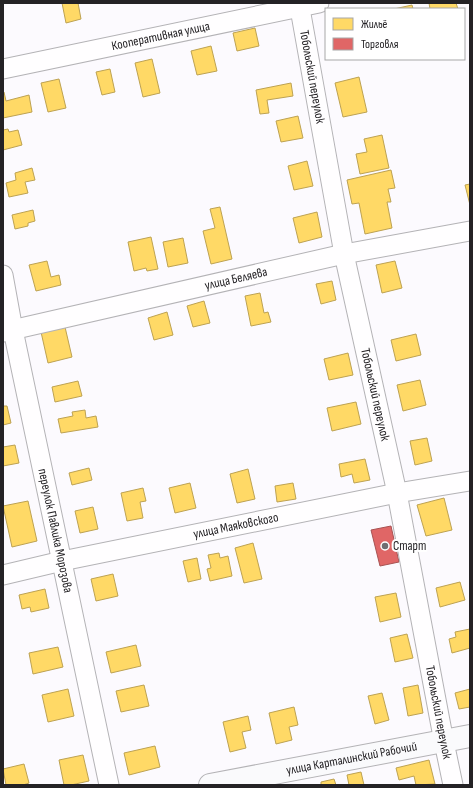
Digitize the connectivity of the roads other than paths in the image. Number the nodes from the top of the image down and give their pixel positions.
1 (319, 3) edge
2 (300, 5) edge
3 (3, 69) edge
4 (470, 231) edge
5 (344, 254) junction
6 (3, 275) edge
7 (8, 331) edge
8 (470, 481) edge
9 (397, 493) junction
10 (62, 561) junction
11 (3, 575) edge
12 (470, 736) edge
13 (444, 742) junction
14 (109, 785) edge
15 (210, 785) edge
16 (453, 785) edge

1 - 2 street, Кооперативная улица
2 - 3 street, Кооперативная улица
2 - 5 street, Тобольский переулок
4 - 5 street, улица Беляева
5 - 7 street, улица Беляева
5 - 9 street, Тобольский переулок
6 - 7 street, переулок Павлика Морозова
7 - 10 street, переулок Павлика Морозова
8 - 9 street, улица Маяковского
9 - 10 street, улица Маяковского
9 - 13 street, Тобольский переулок
10 - 11 street, улица Маяковского
10 - 14 street, переулок Павлика Морозова
12 - 13 street, улица Карталинский Рабочий
13 - 15 street, улица Карталинский Рабочий
13 - 16 street, Тобольский переулок

